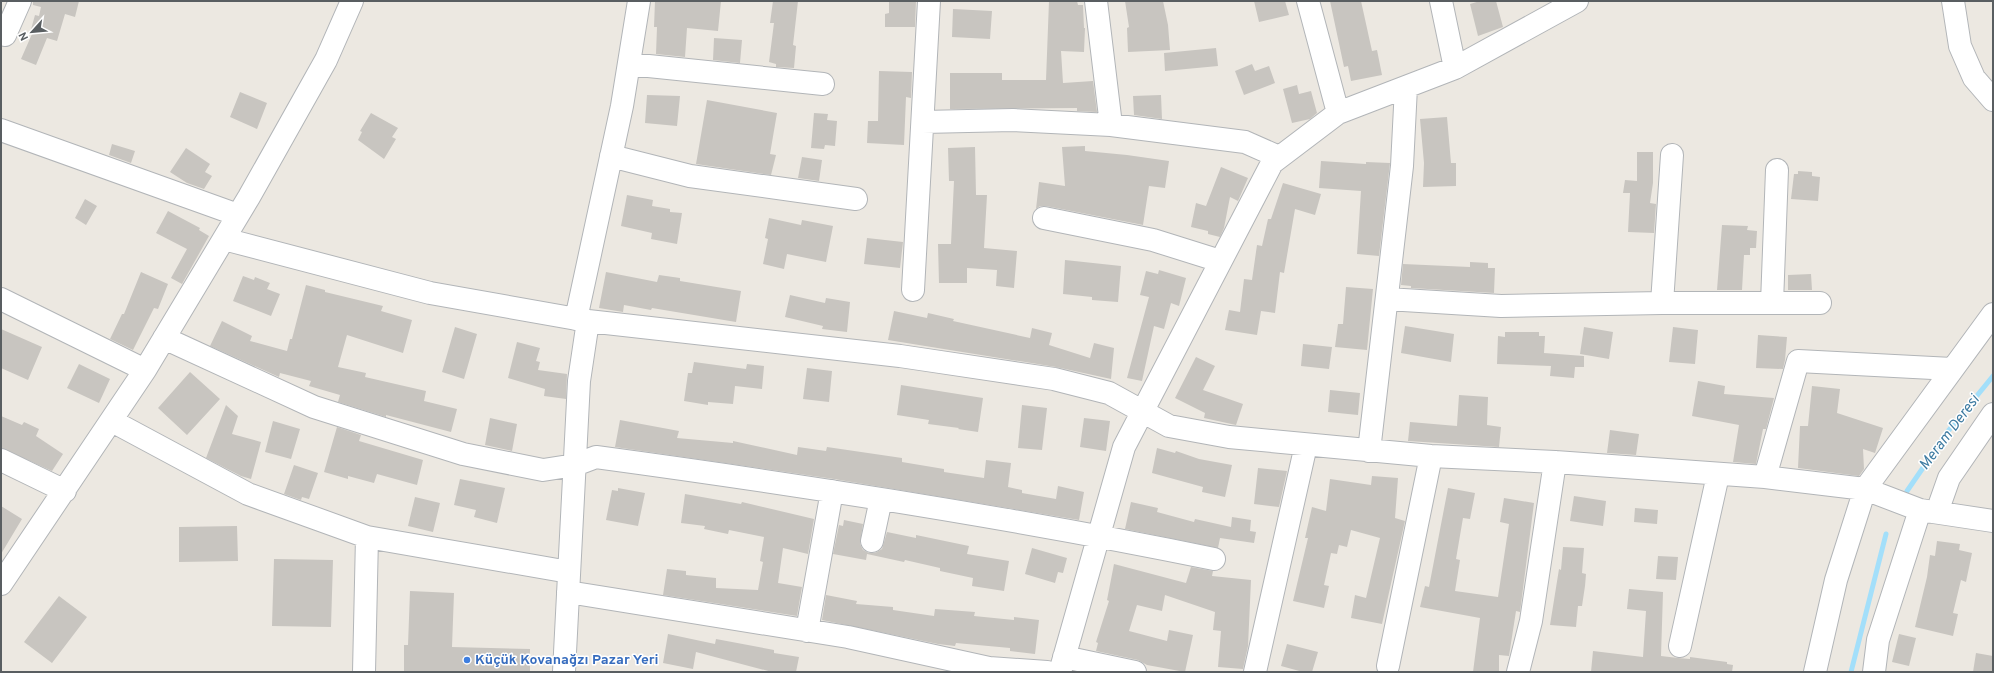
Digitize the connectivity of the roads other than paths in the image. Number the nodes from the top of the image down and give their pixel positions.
1 (20, 1) edge
2 (352, 1) edge
3 (639, 1) edge
4 (929, 1) edge
5 (1096, 1) edge
6 (1308, 1) edge
7 (1441, 1) edge
8 (1577, 1) edge
9 (1953, 1) edge
10 (5, 35) dead end
11 (629, 64) junction
12 (1455, 68) junction
13 (823, 84) dead end
14 (1406, 87) junction
15 (1993, 100) edge
16 (1338, 113) junction
17 (923, 122) junction
18 (1111, 125) junction
19 (1, 130) edge
20 (1672, 155) dead end
21 (611, 156) junction
22 (1279, 157) junction
23 (1777, 170) dead end
24 (856, 199) dead end
25 (238, 215) junction
26 (1044, 218) dead end
27 (224, 239) junction
28 (1220, 260) junction
29 (914, 290) dead end
30 (1, 299) edge
31 (1387, 299) junction
32 (1662, 303) junction
33 (1772, 303) junction
34 (1820, 303) dead end
35 (1993, 314) edge
36 (582, 320) junction
37 (164, 338) junction
38 (1952, 369) junction
39 (145, 370) junction
40 (1142, 412) junction
41 (1993, 414) edge
42 (112, 421) junction
43 (1306, 444) junction
44 (1369, 450) junction
45 (1431, 456) junction
46 (1, 460) edge
47 (1555, 462) junction
48 (575, 465) junction
49 (1718, 475) junction
50 (1765, 477) junction
51 (1865, 490) junction
52 (65, 491) junction
53 (832, 491) junction
54 (881, 499) junction
55 (1928, 511) junction
56 (1993, 521) edge
57 (1098, 535) junction
58 (367, 537) junction
59 (872, 541) dead end
60 (1214, 559) dead end
61 (569, 582) junction
62 (1, 584) edge
63 (807, 631) junction
64 (1680, 646) dead end
65 (1062, 665) edge
66 (1388, 666) dead end
67 (364, 672) edge
68 (564, 672) edge
69 (1047, 672) edge
70 (1135, 672) edge
71 (1255, 672) edge
72 (1518, 672) edge
73 (1815, 672) edge
74 (1874, 672) edge

1 - 10 street
2 - 25 street
3 - 11 street
4 - 17 street
5 - 18 street
6 - 16 street
7 - 12 street
8 - 12 street
9 - 15 street
11 - 13 street
11 - 21 street
12 - 14 street
14 - 16 street
14 - 31 street
16 - 22 street
17 - 18 street
17 - 29 street
18 - 22 street
19 - 25 street
20 - 32 street
21 - 24 street
21 - 36 street
22 - 28 street
23 - 33 street
25 - 27 street
26 - 28 street
27 - 36 street
27 - 37 street
28 - 40 street
30 - 39 street
31 - 32 street
31 - 44 street
32 - 33 street
33 - 34 street
35 - 38 street
36 - 40 street
36 - 48 street
37 - 39 street
37 - 48 street
38 - 50 street
38 - 51 street
39 - 42 street
40 - 43 street
40 - 57 street
41 - 55 street
42 - 52 street
42 - 58 street
43 - 44 street
43 - 71 street
44 - 45 street
45 - 47 street
45 - 66 street
46 - 52 street
47 - 49 street
47 - 72 street
48 - 53 street
48 - 61 street
49 - 50 street
49 - 64 street
50 - 51 street
51 - 55 street
51 - 73 street
52 - 62 street
53 - 54 street
53 - 63 street
54 - 57 street
54 - 59 street
55 - 56 street
55 - 74 street
57 - 60 street
57 - 65 street
58 - 61 street
58 - 67 street
61 - 63 street
61 - 68 street
63 - 69 street
65 - 70 street

